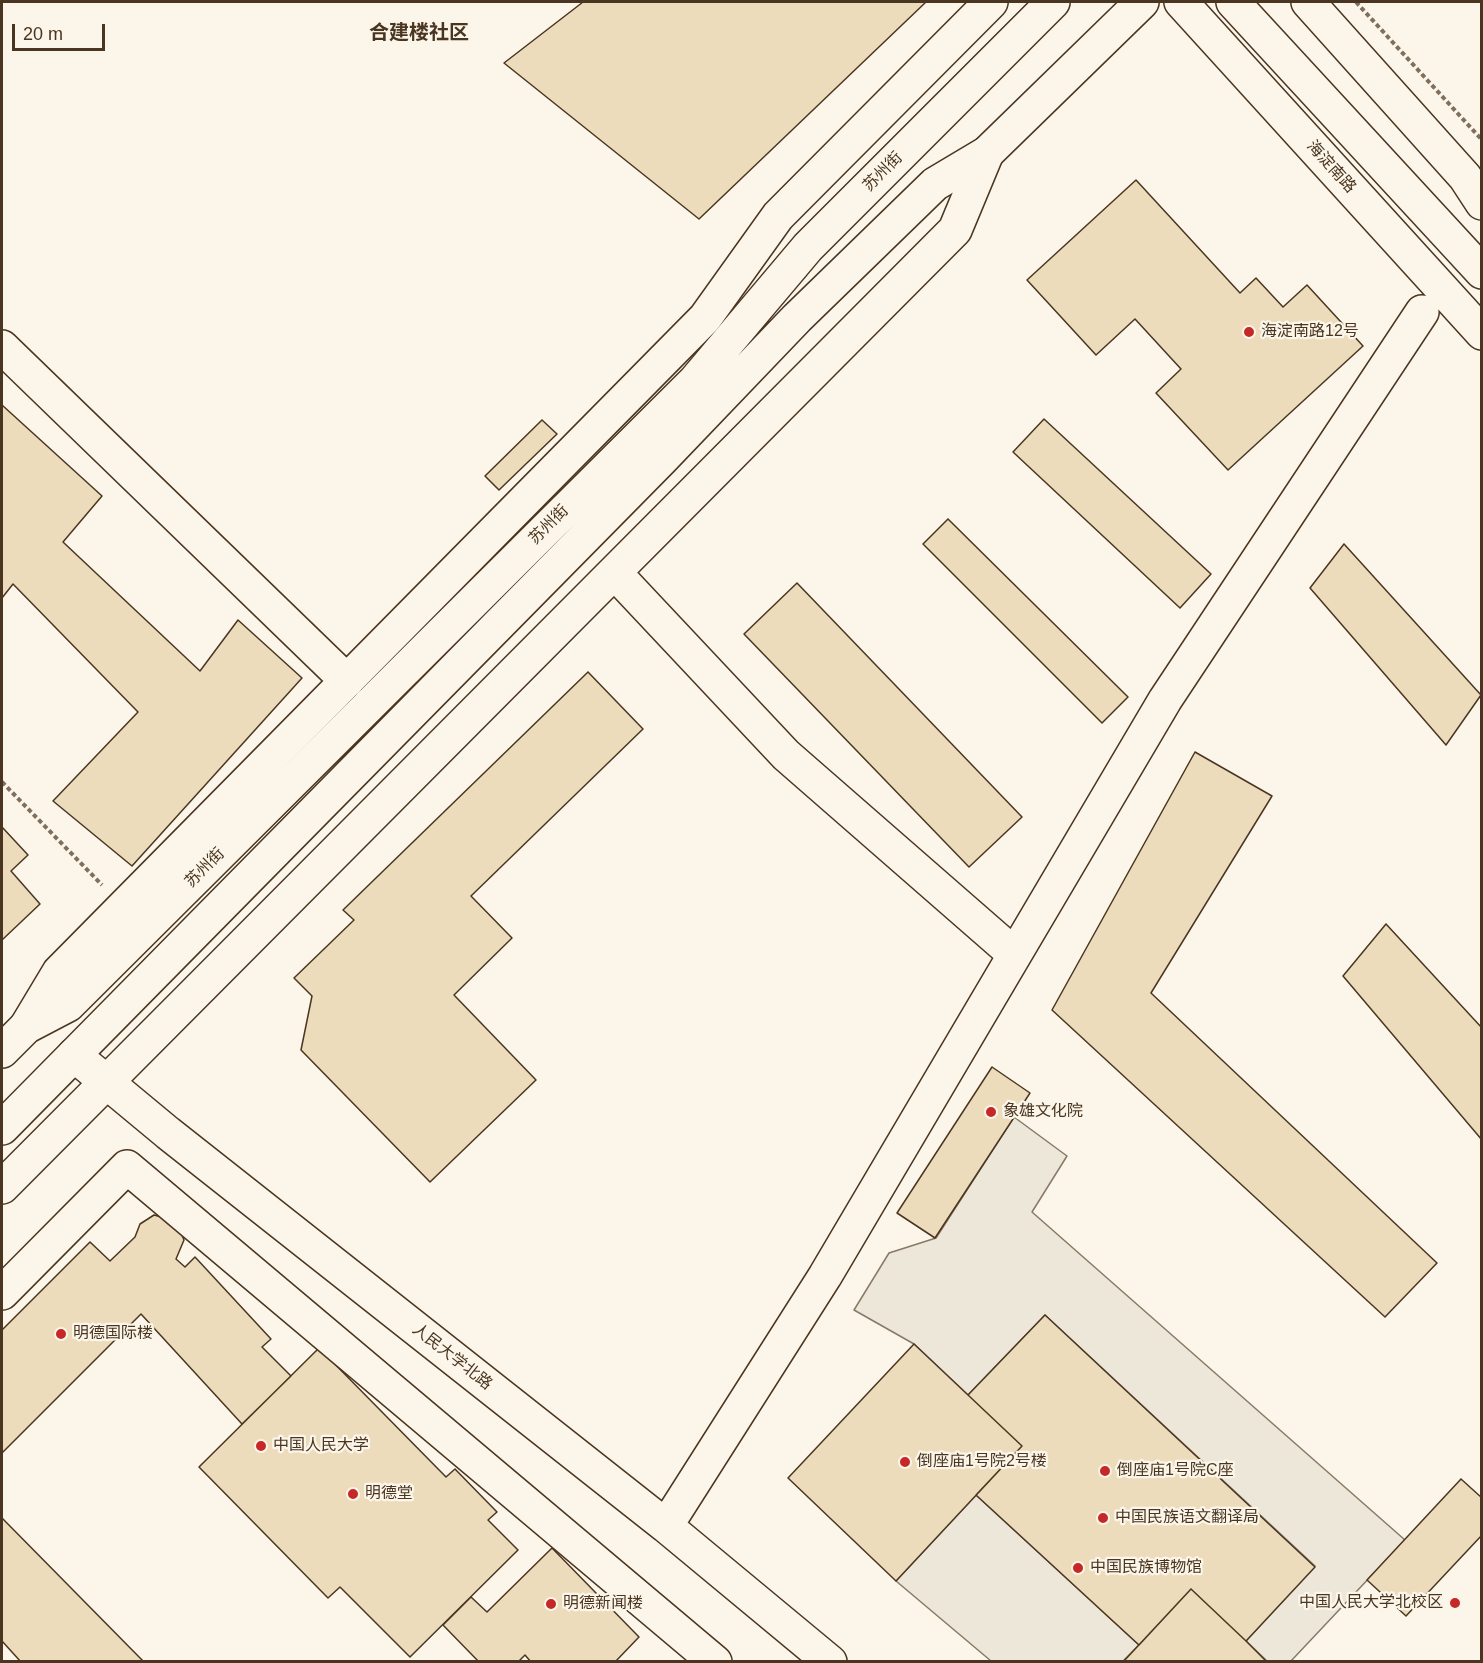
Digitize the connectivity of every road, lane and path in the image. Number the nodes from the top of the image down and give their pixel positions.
1 (991, 2) edge
2 (1053, 2) edge
3 (1142, 2) edge
4 (1180, 2) edge
5 (1233, 2) edge
6 (1308, 2) edge
7 (1356, 2) edge
8 (1482, 140) edge
9 (987, 153) junction
10 (1480, 194) edge
11 (1482, 272) edge
12 (1422, 312) dead end
13 (1482, 333) edge
14 (2, 347) edge
15 (615, 573) junction
16 (347, 681) junction
17 (2, 782) edge
18 (123, 907) junction
19 (1014, 954) junction
20 (26, 1027) junction
21 (2, 1051) edge
22 (74, 1055) junction
23 (107, 1082) junction
24 (2, 1128) edge
25 (2, 1187) edge
26 (2, 1293) edge
27 (666, 1526) junction
28 (812, 1656) edge
29 (715, 1662) edge

1 - 16 street, 苏州街
2 - 20 street, 苏州街
3 - 9 street
4 - 13 street, 海淀南路
5 - 11 street
6 - 10 street
7 - 8 path
9 - 15 street
9 - 22 street
12 - 19 street
14 - 16 street
15 - 19 street
15 - 23 street
16 - 18 street, 苏州街
17 - 18 path
18 - 20 street, 苏州街
19 - 27 street
20 - 21 street, 苏州街
22 - 23 street, 人民大学北路
22 - 24 street
23 - 25 street
23 - 27 street, 人民大学北路
26 - 29 street
27 - 28 street, 人民大学北路

